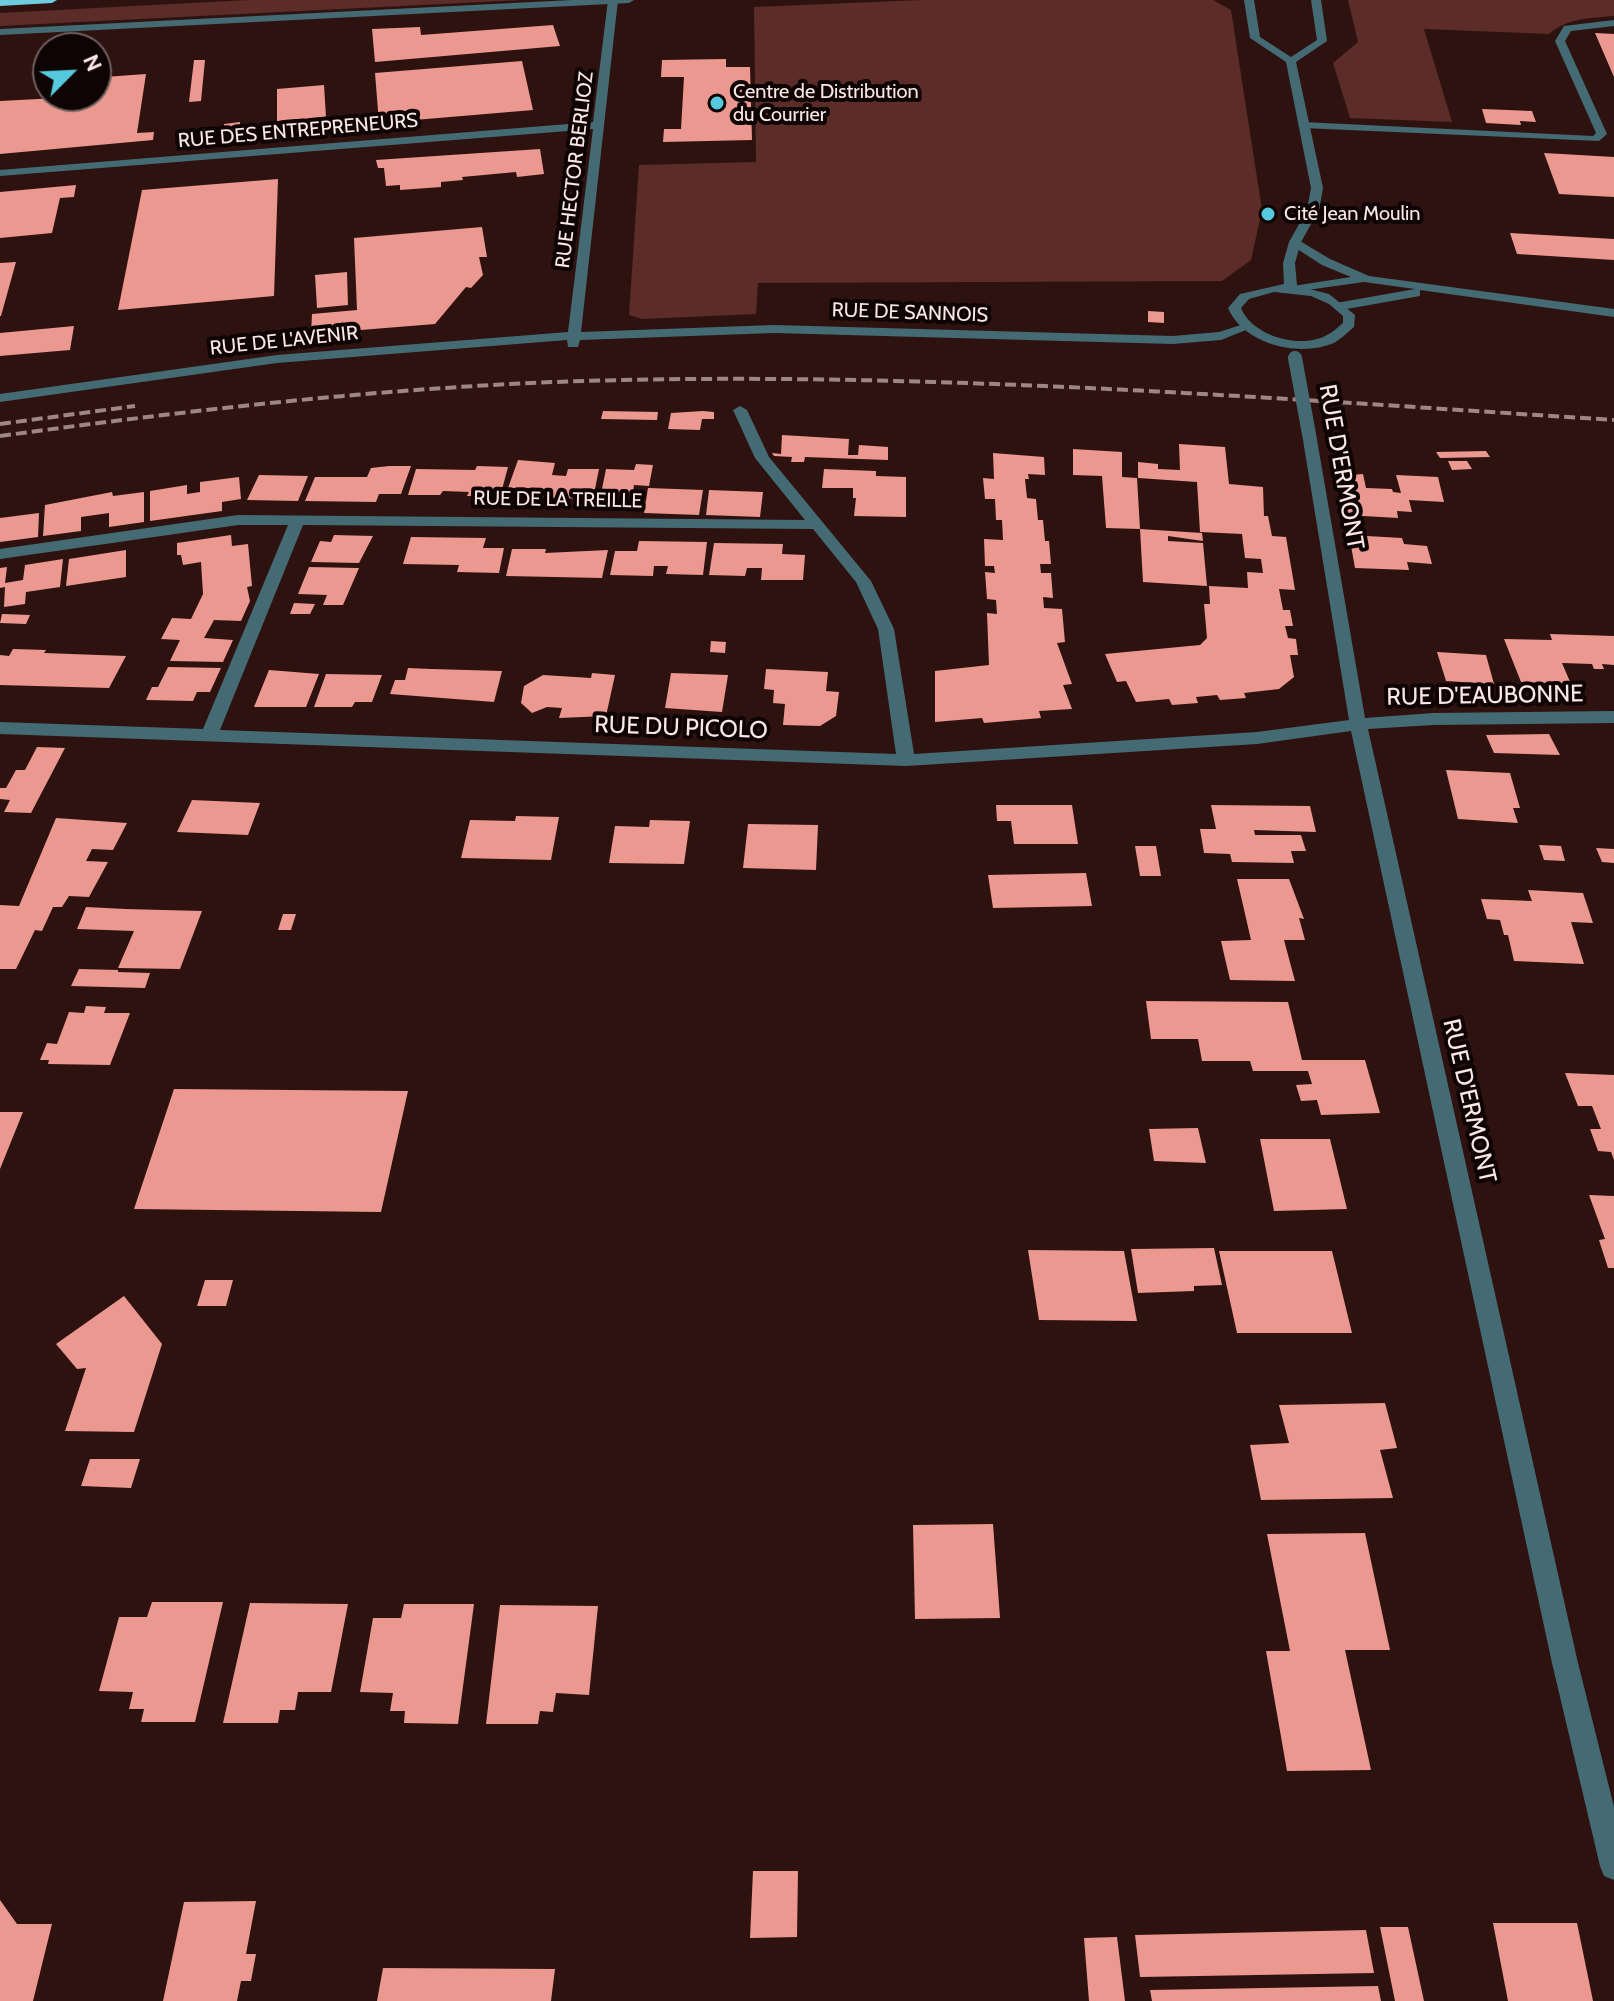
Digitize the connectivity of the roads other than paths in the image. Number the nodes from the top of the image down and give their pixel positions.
1 (52, 0) edge
2 (613, 0) edge
3 (629, 0) edge
4 (1249, 0) edge
5 (1316, 0) edge
6 (0, 3) edge
7 (1614, 23) edge
8 (0, 32) edge
9 (1291, 61) junction
10 (598, 125) junction
11 (1303, 125) junction
12 (0, 173) edge
13 (1295, 242) junction
14 (1366, 279) junction
15 (1294, 288) junction
16 (1438, 290) junction
17 (1341, 306) junction
18 (1614, 313) edge
19 (1244, 328) junction
20 (573, 340) junction
21 (1294, 351) junction
22 (0, 398) edge
23 (740, 410) dead end
24 (298, 519) junction
25 (818, 525) junction
26 (0, 554) edge
27 (1614, 717) edge
28 (1358, 724) junction
29 (0, 728) edge
30 (210, 733) junction
31 (906, 760) junction
32 (1614, 1866) edge

1 - 6 highway
2 - 3 street
2 - 8 street
2 - 10 street, RUE HECTOR BERLIOZ
4 - 9 street
5 - 9 street
7 - 11 street
9 - 11 street
10 - 12 street, RUE DES ENTREPRENEURS
10 - 20 street, RUE HECTOR BERLIOZ
11 - 13 street
13 - 14 street
13 - 15 street
14 - 15 street
14 - 16 street
15 - 17 street
15 - 19 street
16 - 17 street
16 - 18 street
17 - 21 street
19 - 20 street, RUE DE SANNOIS
19 - 21 street
20 - 22 street, RUE DE L'AVENIR
21 - 28 street, RUE D'ERMONT, bridge
23 - 25 street
24 - 25 street, RUE DE LA TREILLE
24 - 26 street, RUE DE LA TREILLE
24 - 30 street
25 - 31 street
27 - 28 street, RUE D'EAUBONNE
28 - 31 street, RUE DU PICOLO
28 - 32 street, RUE D'ERMONT
29 - 30 street, RUE DU PICOLO
30 - 31 street, RUE DU PICOLO

